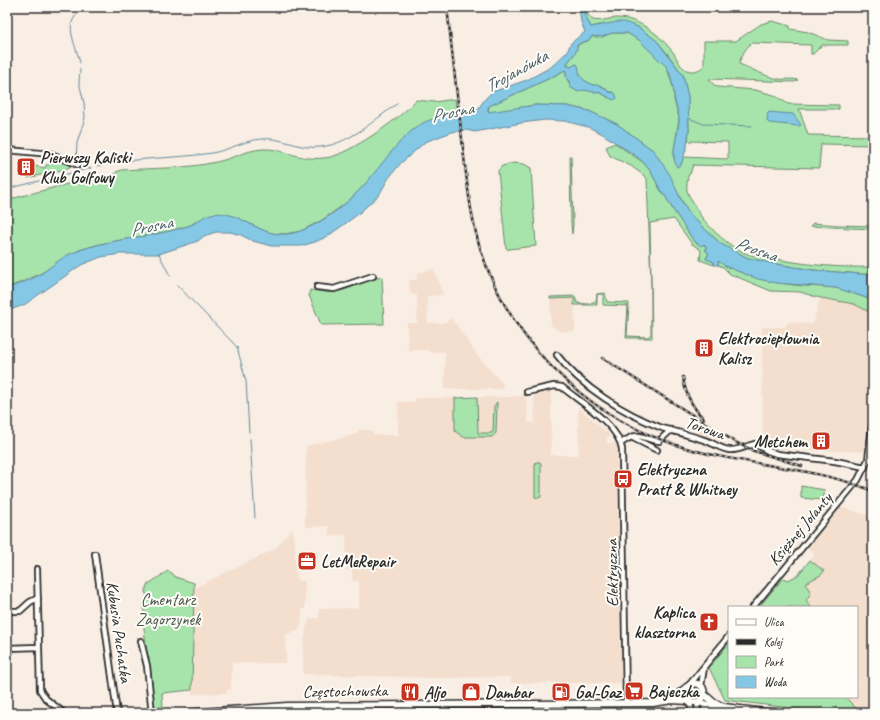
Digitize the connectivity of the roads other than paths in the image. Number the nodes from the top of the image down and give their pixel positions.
1 (7, 150) edge
2 (78, 165) dead end
3 (373, 276) dead end
4 (317, 287) dead end
5 (557, 355) dead end
6 (527, 392) dead end
7 (873, 417) edge
8 (671, 430) junction
9 (631, 437) junction
10 (621, 443) junction
11 (657, 450) dead end
12 (870, 460) edge
13 (865, 467) junction
14 (95, 554) dead end
15 (37, 568) dead end
16 (38, 598) junction
17 (754, 606) edge
18 (9, 611) dead end
19 (728, 637) edge
20 (141, 641) dead end
21 (39, 647) junction
22 (7, 648) edge
23 (705, 666) junction
24 (690, 684) junction
25 (701, 686) junction
26 (685, 690) junction
27 (704, 694) junction
28 (672, 700) junction
29 (688, 701) junction
30 (698, 702) junction
31 (626, 703) junction
32 (409, 705) junction
33 (711, 706) junction
34 (56, 707) junction
35 (724, 707) junction
36 (60, 713) edge
37 (64, 713) edge
38 (117, 713) edge
39 (152, 713) edge
40 (187, 713) edge
41 (409, 713) edge
42 (693, 713) edge
43 (697, 713) edge
44 (702, 713) edge
45 (773, 713) edge

1 - 2 street
3 - 4 street
5 - 8 street, Torowa
6 - 10 street
7 - 12 street, Księżnej Jolanty
8 - 9 street
8 - 13 street, Torowa
9 - 10 street
9 - 11 street
10 - 31 street, Elektryczna
12 - 13 street, Księżnej Jolanty
13 - 17 street, Księżnej Jolanty
14 - 38 street, Kubusia Puchatka
15 - 16 street
16 - 18 street
16 - 21 street
19 - 23 street
20 - 39 street
21 - 22 street
21 - 34 street
23 - 24 street
23 - 25 street
24 - 25 main road
24 - 26 main road
25 - 27 main road
26 - 28 main road
26 - 29 main road
27 - 30 main road
27 - 35 main road
28 - 29 main road, Częstochowska
28 - 31 main road, Częstochowska
29 - 30 main road
29 - 42 street
30 - 33 main road
30 - 43 street
31 - 32 main road, Częstochowska
32 - 40 main road, Częstochowska
32 - 41 street
33 - 35 main road
33 - 44 street
34 - 36 street
34 - 37 street
35 - 45 main road

